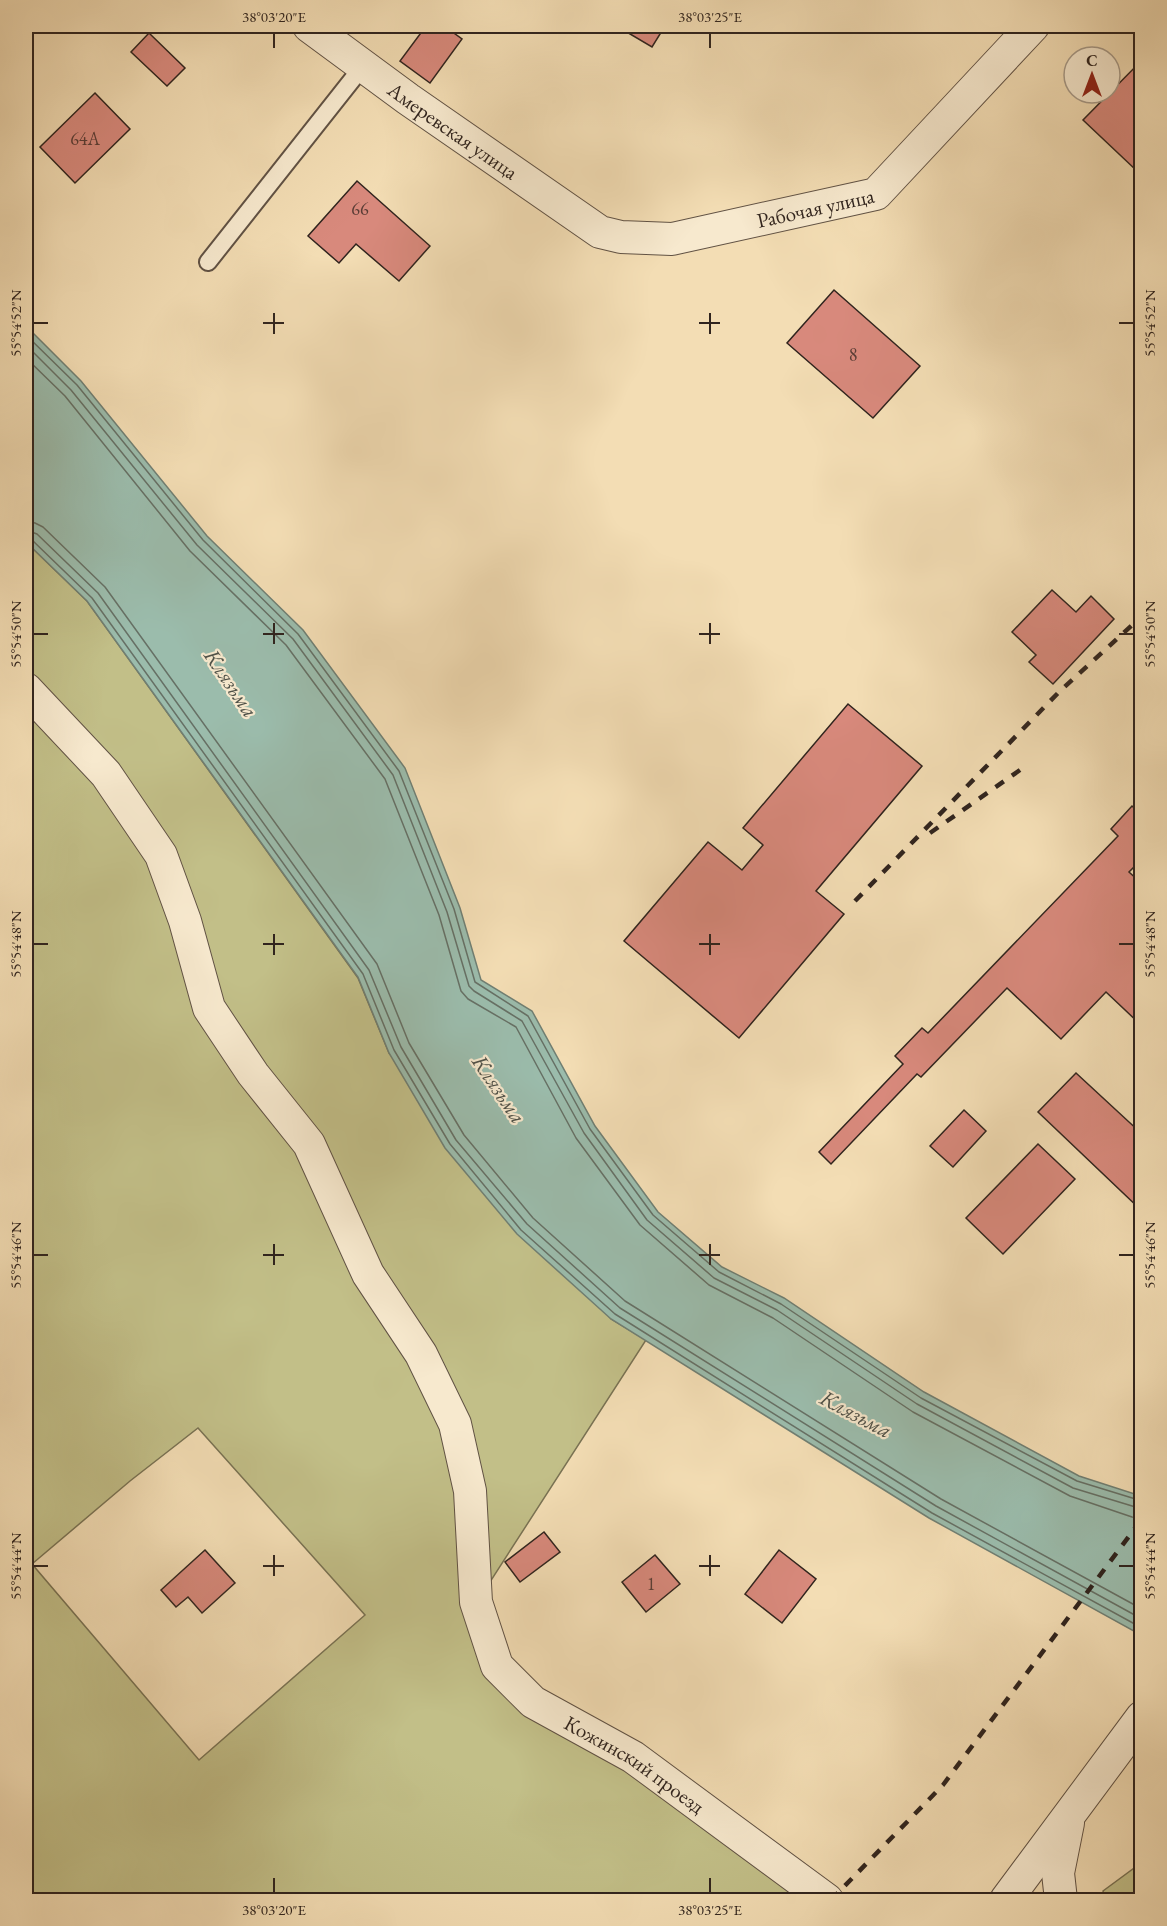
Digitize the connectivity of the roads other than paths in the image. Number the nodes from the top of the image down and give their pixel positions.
1 (309, 26) edge
2 (1033, 26) edge
3 (363, 66) junction
4 (600, 232) joint
5 (208, 262) dead end
6 (26, 689) edge
7 (1142, 1717) edge
8 (1070, 1813) junction
9 (827, 1900) edge
10 (1006, 1900) edge
11 (1061, 1900) edge

1 - 3 street, Амеревская улица
2 - 4 street, Рабочая улица
3 - 4 street, Амеревская улица
3 - 5 lane
6 - 9 street, Кожинский проезд
7 - 8 street
8 - 10 street
8 - 11 street

